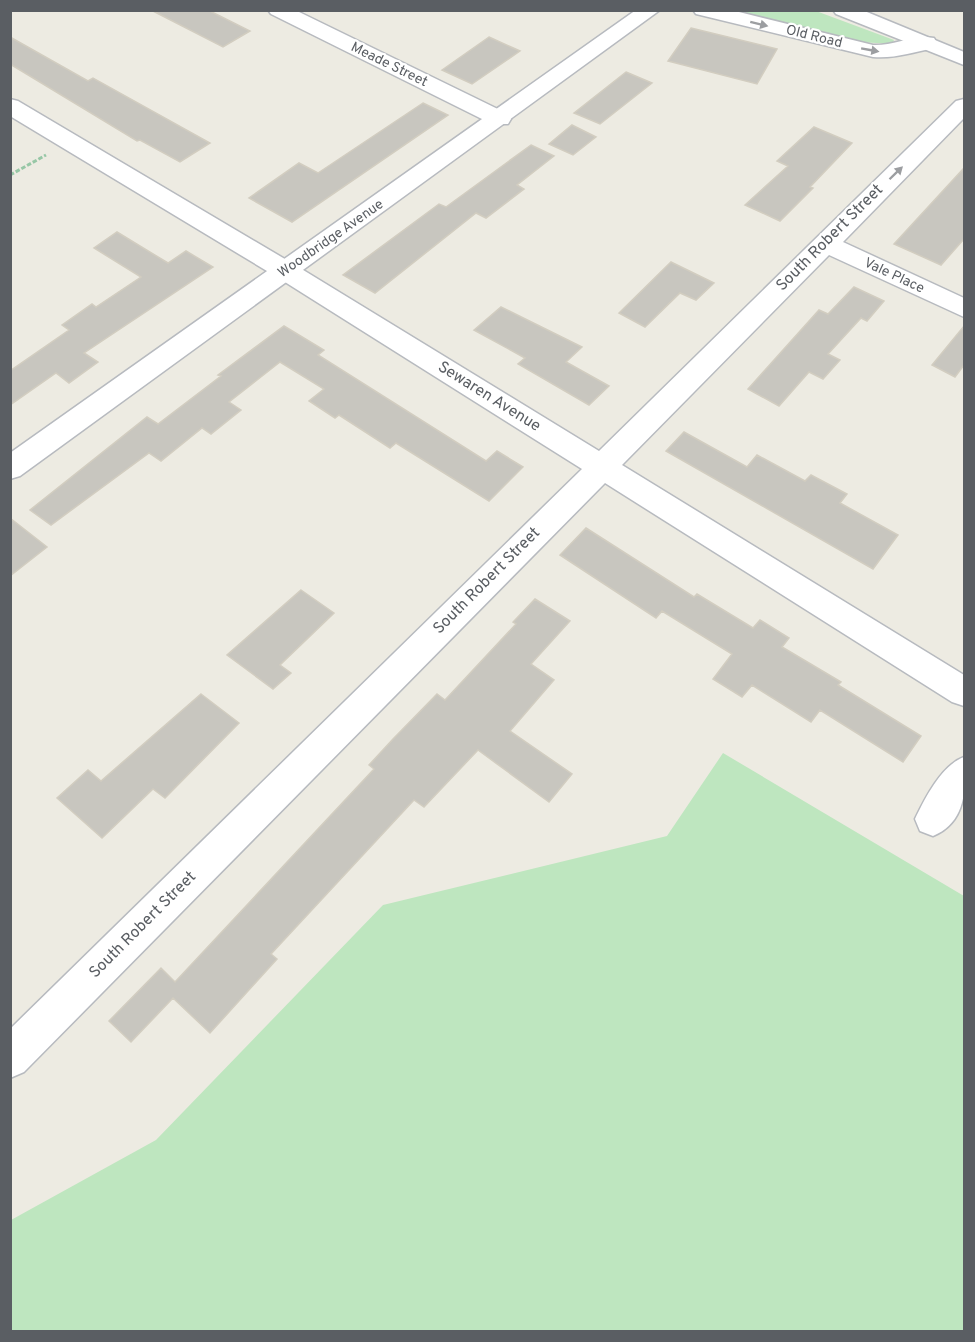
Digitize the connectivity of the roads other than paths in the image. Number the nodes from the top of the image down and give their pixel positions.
1 (278, 10) edge
2 (650, 10) edge
3 (704, 10) edge
4 (843, 10) edge
5 (926, 43) junction
6 (964, 58) edge
7 (10, 106) edge
8 (964, 106) edge
9 (500, 118) junction
10 (824, 243) junction
11 (286, 271) junction
12 (964, 308) edge
13 (12, 464) edge
14 (601, 466) junction
15 (964, 692) edge
16 (964, 773) edge
17 (933, 819) dead end
18 (10, 1058) edge

1 - 9 street, Meade Street
2 - 9 street, Woodbridge Avenue
3 -> 5 street, Old Road
4 - 5 street
5 - 6 street
7 - 11 street, Sewaren Avenue
10 -> 8 street, South Robert Street
9 - 11 street, Woodbridge Avenue
10 - 12 street, Vale Place
10 - 14 street, South Robert Street
11 - 13 street, Woodbridge Avenue
11 - 14 street, Sewaren Avenue
14 - 15 street, Sewaren Avenue
14 - 18 street, South Robert Street
16 - 17 street

